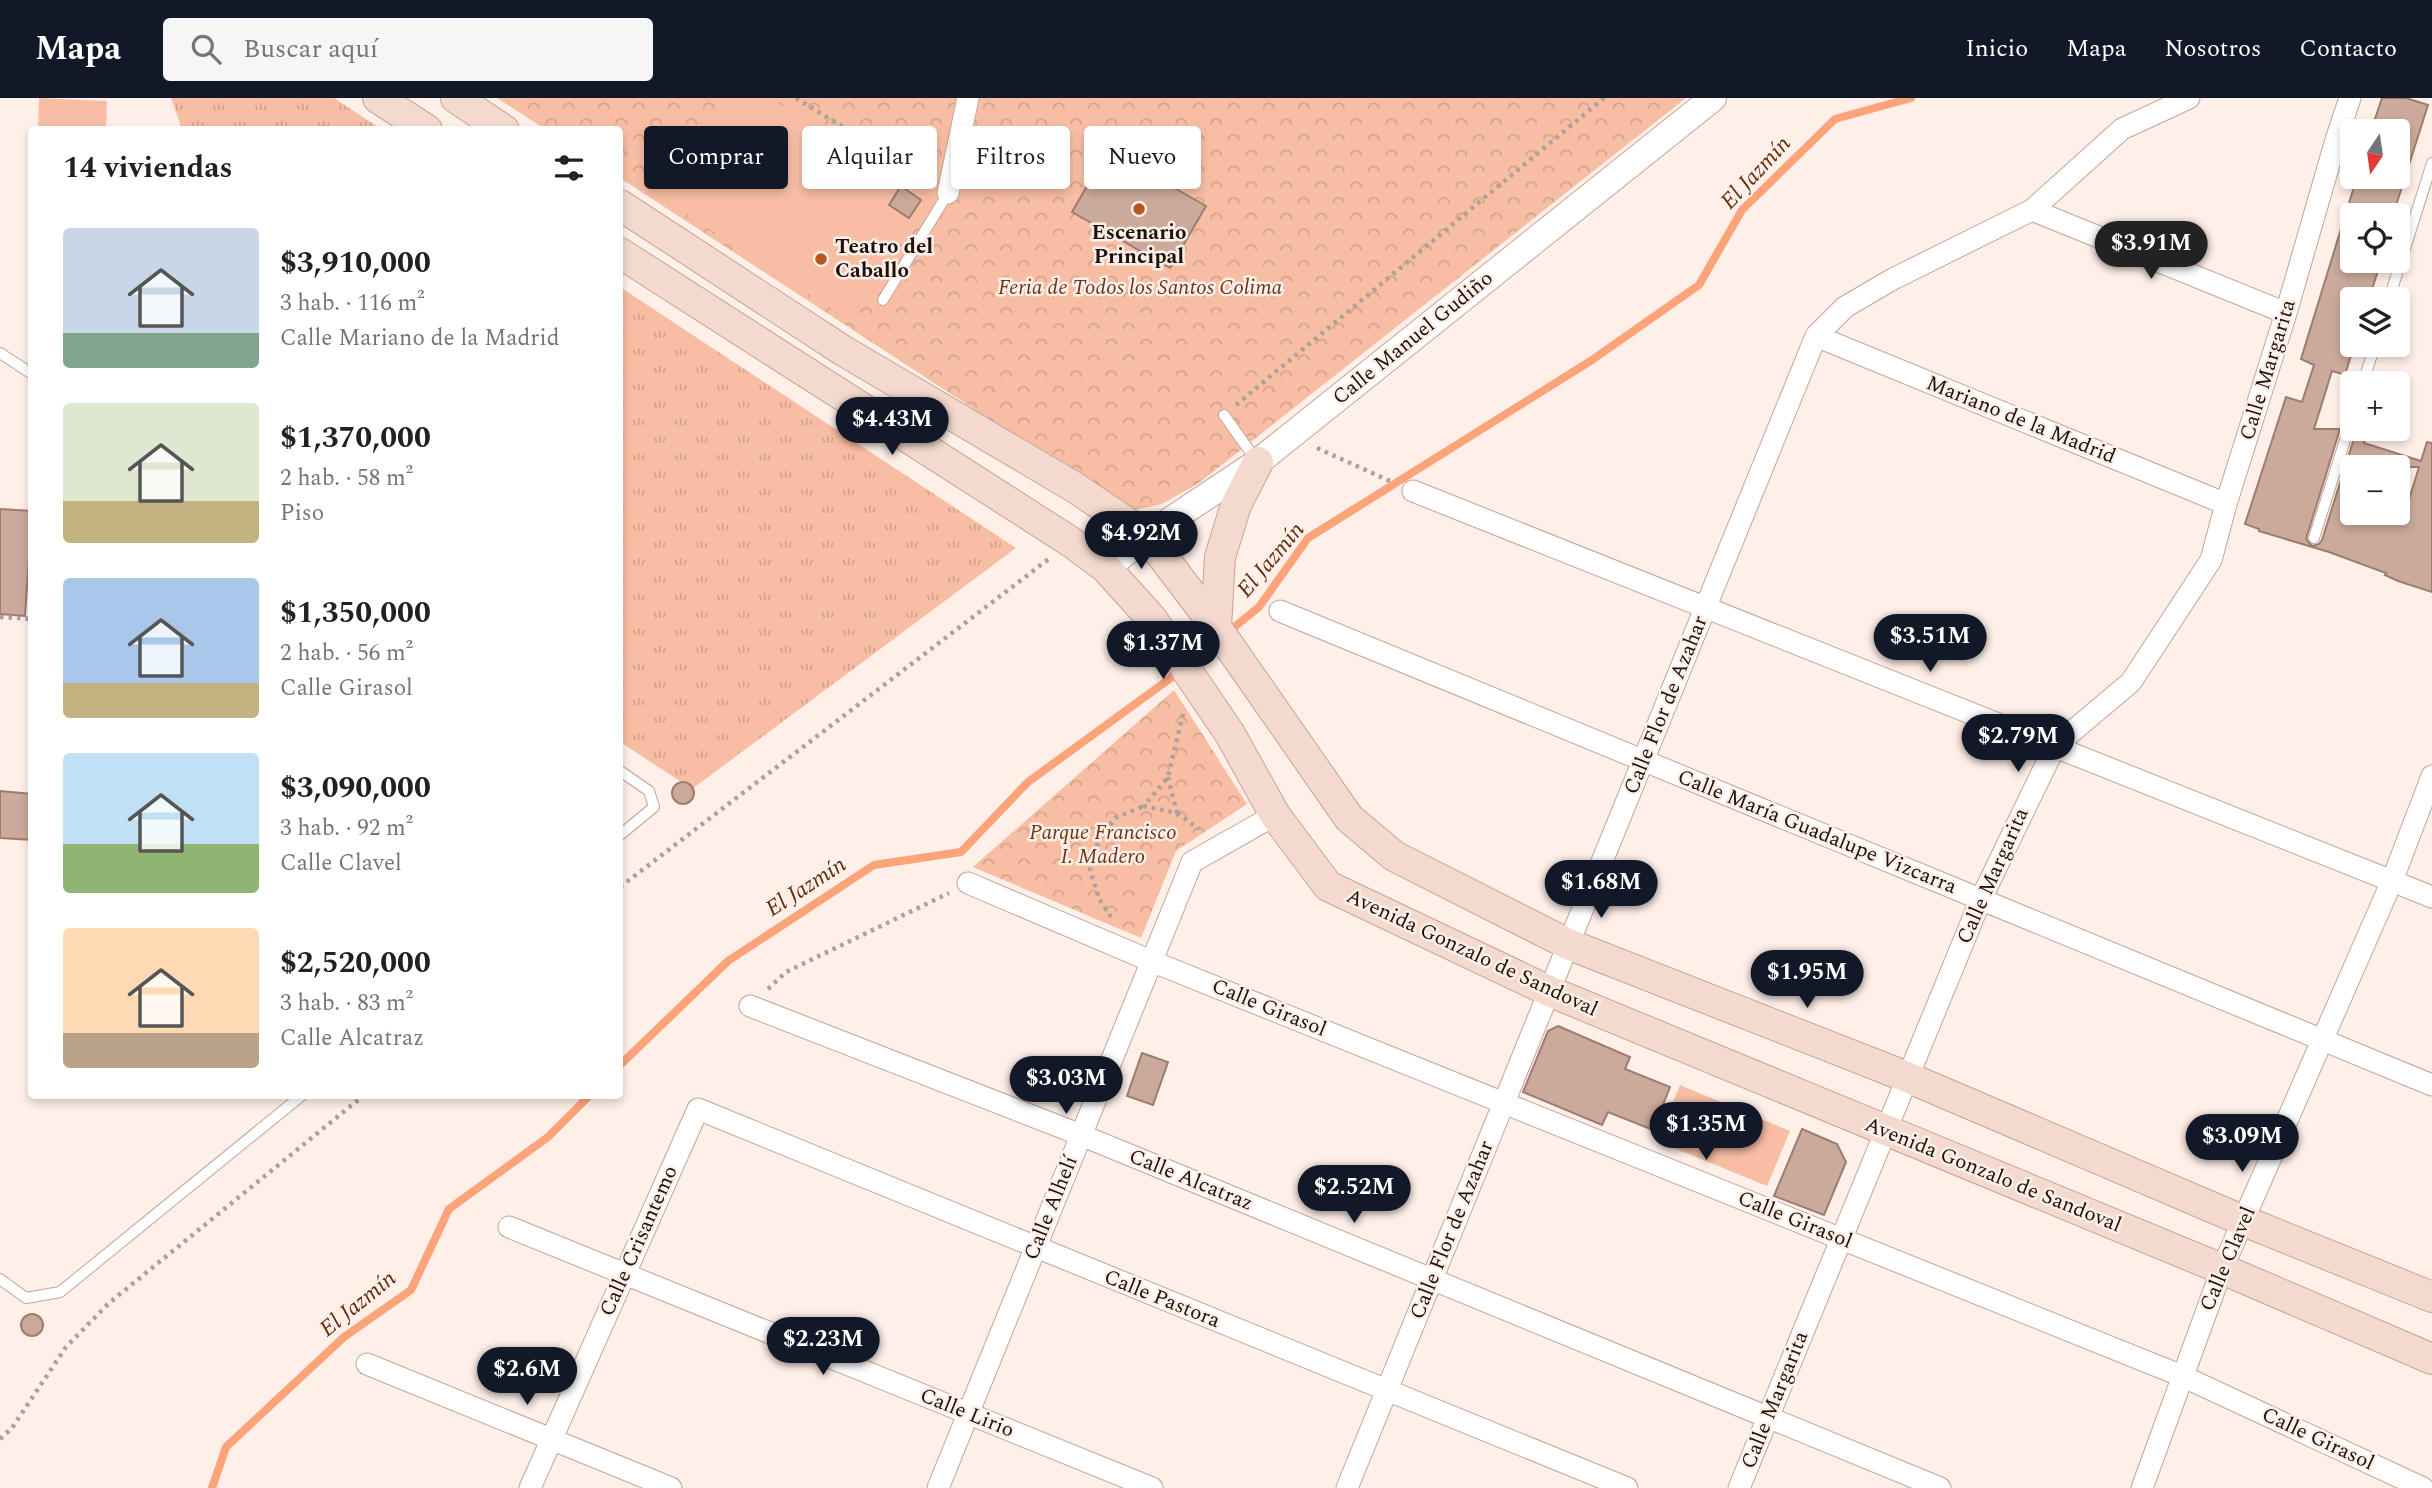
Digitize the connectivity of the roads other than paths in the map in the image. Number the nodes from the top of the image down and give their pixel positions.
1 (377, 98) edge
2 (456, 98) edge
3 (968, 98) edge
4 (1713, 98) edge
5 (2189, 98) edge
6 (2350, 98) edge
7 (421, 126) edge
8 (498, 126) edge
9 (2432, 163) edge
10 (948, 193) joint
11 (623, 207) edge
12 (2032, 210) junction
13 (623, 255) edge
14 (2393, 287) edge
15 (883, 300) dead end
16 (2286, 313) junction
17 (1816, 336) junction
18 (0, 353) edge
19 (28, 371) edge
20 (1224, 415) road end
21 (2345, 441) edge
22 (1258, 462) junction
23 (1413, 491) dead end
24 (2226, 504) junction
25 (1147, 536) junction
26 (2314, 538) dead end
27 (1106, 568) junction
28 (1705, 607) junction
29 (1280, 611) dead end
30 (1222, 636) junction
31 (2055, 746) junction
32 (1643, 761) junction
33 (623, 773) edge
34 (2432, 776) edge
35 (1275, 815) junction
36 (623, 833) edge
37 (2392, 881) junction
38 (968, 883) road end
39 (2432, 897) edge
40 (1981, 899) junction
41 (1568, 944) junction
42 (1151, 961) junction
43 (1549, 991) junction
44 (750, 1006) road end
45 (2323, 1040) junction
46 (1907, 1077) junction
47 (2432, 1084) edge
48 (297, 1099) edge
49 (1504, 1102) junction
50 (698, 1109) joint
51 (1885, 1130) junction
52 (1081, 1135) junction
53 (2244, 1221) junction
54 (509, 1227) dead end
55 (1841, 1239) junction
56 (1035, 1247) junction
57 (2222, 1269) junction
58 (624, 1274) junction
59 (0, 1279) edge
60 (1432, 1279) junction
61 (2432, 1297) edge
62 (2432, 1359) edge
63 (367, 1364) dead end
64 (2182, 1376) junction
65 (1387, 1390) junction
66 (968, 1413) junction
67 (1768, 1417) junction
68 (551, 1439) junction
69 (530, 1488) edge
70 (671, 1488) edge
71 (938, 1488) edge
72 (1152, 1488) edge
73 (1347, 1488) edge
74 (1627, 1488) edge
75 (1739, 1488) edge
76 (1940, 1488) edge
77 (2142, 1488) edge
78 (2423, 1488) edge

1 - 7 main road
2 - 8 main road
3 - 10 street
4 - 22 street, Calle Manuel Gudiño
5 - 12 street, Calle Flor de Azahar
6 - 16 street, Calle Margarita
9 - 14 lane
10 - 15 lane
11 - 25 main road
12 - 16 street
12 - 17 street, Calle Flor de Azahar
13 - 27 main road, Avenida Gonzalo de Sandoval
16 - 24 street, Calle Margarita
17 - 24 street, Mariano de la Madrid
17 - 28 street, Calle Flor de Azahar
18 - 19 lane
20 - 22 lane
21 - 26 lane
22 - 25 street, Calle Manuel Gudiño
22 - 30 main road
23 - 28 street
24 - 31 street, Calle Margarita
25 - 27 street, Calle Manuel Gudiño
25 - 30 main road
27 - 35 main road, Avenida Gonzalo de Sandoval
28 - 31 street
28 - 32 street, Calle Flor de Azahar
29 - 32 street, Calle María Guadalupe Vizcarra
30 - 41 main road
31 - 37 street
31 - 40 street, Calle Margarita
32 - 40 street, Calle María Guadalupe Vizcarra
32 - 41 street, Calle Flor de Azahar
33 - 36 lane
34 - 37 street, Calle Clavel
35 - 42 street, Calle Alhelí
35 - 43 main road, Avenida Gonzalo de Sandoval
37 - 39 street
37 - 45 street, Calle Clavel
38 - 42 street, Calle Girasol
40 - 45 street, Calle María Guadalupe Vizcarra
40 - 46 street, Calle Margarita
41 - 43 street, Calle Flor de Azahar
41 - 46 main road
42 - 49 street, Calle Girasol
42 - 52 street, Calle Alhelí
43 - 49 street, Calle Flor de Azahar
43 - 51 main road, Avenida Gonzalo de Sandoval
44 - 52 street, Calle Alcatraz
45 - 47 street, Calle María Guadalupe Vizcarra
45 - 53 street, Calle Clavel
46 - 51 street, Calle Margarita
46 - 53 main road
48 - 59 lane
49 - 55 street, Calle Girasol
49 - 60 street, Calle Flor de Azahar
50 - 56 street, Calle Pastora
50 - 58 street, Calle Crisantemo
51 - 55 street, Calle Margarita
51 - 57 main road, Avenida Gonzalo de Sandoval
52 - 56 street, Calle Alhelí
52 - 60 street, Calle Alcatraz
53 - 57 street, Calle Clavel
53 - 61 main road
54 - 58 street, Calle Lirio
55 - 64 street, Calle Girasol
55 - 67 street, Calle Margarita
56 - 65 street, Calle Pastora
56 - 66 street, Calle Alhelí
57 - 62 main road, Avenida Gonzalo de Sandoval
57 - 64 street, Calle Clavel
58 - 66 street, Calle Lirio
58 - 68 street, Calle Crisantemo
60 - 65 street, Calle Flor de Azahar
60 - 67 street, Calle Alcatraz
63 - 68 street
64 - 77 street, Calle Clavel
64 - 78 street, Calle Girasol
65 - 73 street, Calle Flor de Azahar
65 - 74 street, Calle Pastora
66 - 71 street, Calle Alhelí
66 - 72 street, Calle Lirio
67 - 75 street, Calle Margarita
67 - 76 street, Calle Alcatraz
68 - 69 street, Calle Crisantemo
68 - 70 street

